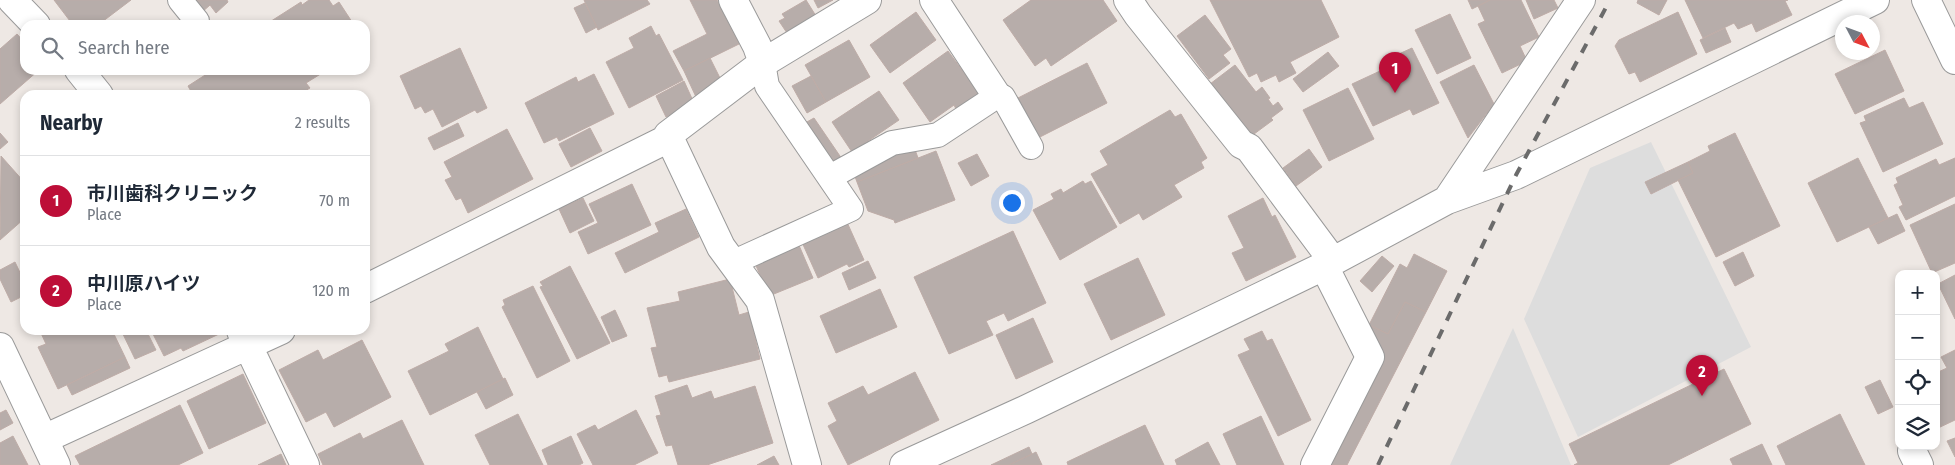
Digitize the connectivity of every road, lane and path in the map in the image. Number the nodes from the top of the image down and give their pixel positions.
1 (12, 0) edge
2 (180, 0) edge
3 (733, 0) edge
4 (867, 0) edge
5 (934, 0) edge
6 (1128, 0) edge
7 (1875, 0) edge
8 (1926, 0) edge
9 (1575, 4) edge
10 (31, 20) edge
11 (196, 20) edge
12 (1955, 60) edge
13 (763, 63) junction
14 (83, 75) edge
15 (95, 90) edge
16 (997, 96) junction
17 (668, 135) junction
18 (1031, 147) dead end
19 (830, 177) junction
20 (1447, 200) junction
21 (732, 263) junction
22 (1329, 264) junction
23 (370, 286) edge
24 (258, 335) edge
25 (244, 338) edge
26 (0, 347) edge
27 (44, 439) junction
28 (56, 465) edge
29 (305, 465) edge
30 (807, 465) edge
31 (904, 465) edge
32 (1315, 465) edge

1 - 10 street
2 - 11 lane
3 - 13 street
4 - 13 street
5 - 16 street
6 - 22 street
7 - 20 street
8 - 12 street
9 - 20 street
13 - 17 street
13 - 19 lane
14 - 15 street
16 - 18 lane
16 - 19 lane
17 - 21 street
17 - 23 street
19 - 21 lane
20 - 22 street
21 - 30 street
22 - 31 street
22 - 32 street
24 - 25 street
25 - 27 street
25 - 29 street
26 - 27 street
27 - 28 street

